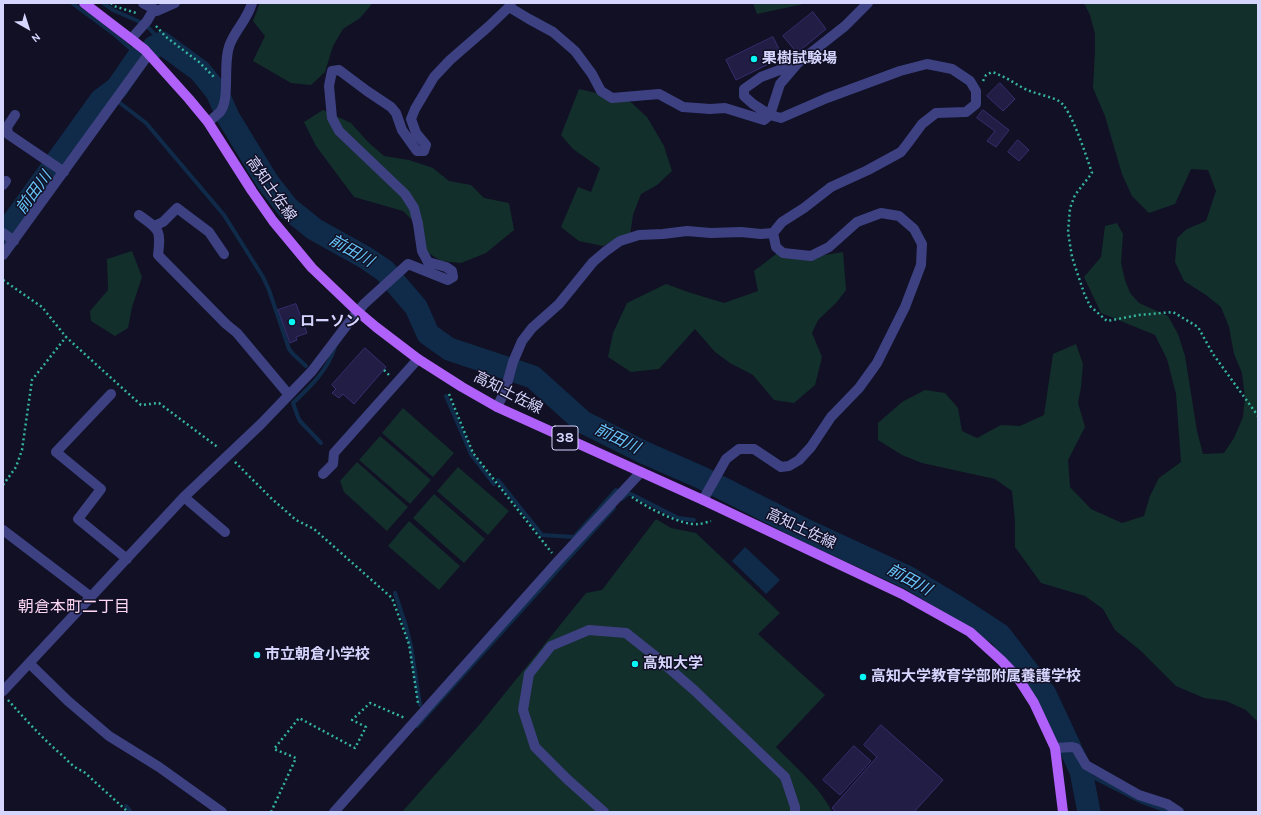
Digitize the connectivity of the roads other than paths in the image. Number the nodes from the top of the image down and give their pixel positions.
1 (84, 3) edge
2 (143, 3) edge
3 (174, 3) edge
4 (252, 3) edge
5 (868, 3) edge
6 (510, 5) edge
7 (147, 19) junction
8 (131, 39) junction
9 (148, 55) junction
10 (798, 63) junction
11 (15, 115) dead end
12 (770, 115) junction
13 (208, 122) junction
14 (62, 171) junction
15 (139, 215) dead end
16 (154, 226) junction
17 (773, 233) junction
18 (8, 237) edge
19 (224, 254) dead end
20 (3, 255) edge
21 (357, 311) junction
22 (418, 359) junction
23 (111, 394) dead end
24 (289, 395) junction
25 (497, 407) junction
26 (641, 472) junction
27 (323, 474) dead end
28 (184, 497) junction
29 (703, 500) junction
30 (3, 530) edge
31 (225, 532) dead end
32 (127, 559) junction
33 (91, 597) junction
34 (29, 663) junction
35 (3, 691) edge
36 (1063, 747) junction
37 (222, 812) edge
38 (334, 812) edge
39 (604, 812) edge
40 (794, 812) edge
41 (1064, 812) edge
42 (1179, 812) edge

1 - 8 main road, 高知土佐線 / 38
2 - 7 street
3 - 7 street
4 - 13 street
5 - 10 street
6 - 12 street
6 - 21 street
7 - 8 street
8 - 9 main road, 高知土佐線 / 38
9 - 13 main road, 高知土佐線 / 38
9 - 14 street
10 - 12 street
10 - 12 street
11 - 14 street
12 - 17 street
13 - 21 main road, 高知土佐線 / 38
14 - 18 street
15 - 16 street
16 - 19 street
16 - 24 street
17 - 25 street
17 - 29 street
18 - 20 street
21 - 22 main road, 高知土佐線 / 38
21 - 24 street
22 - 25 main road, 高知土佐線 / 38
22 - 27 street
23 - 32 street
24 - 28 street
25 - 26 main road, 高知土佐線 / 38
26 - 29 main road, 高知土佐線 / 38
26 - 38 street
28 - 31 street
28 - 32 street
29 - 36 main road, 高知土佐線 / 38
30 - 33 street
32 - 33 street
33 - 34 street
34 - 35 street
34 - 37 street
36 - 41 main road, 高知土佐線 / 38
36 - 42 street
39 - 40 street

